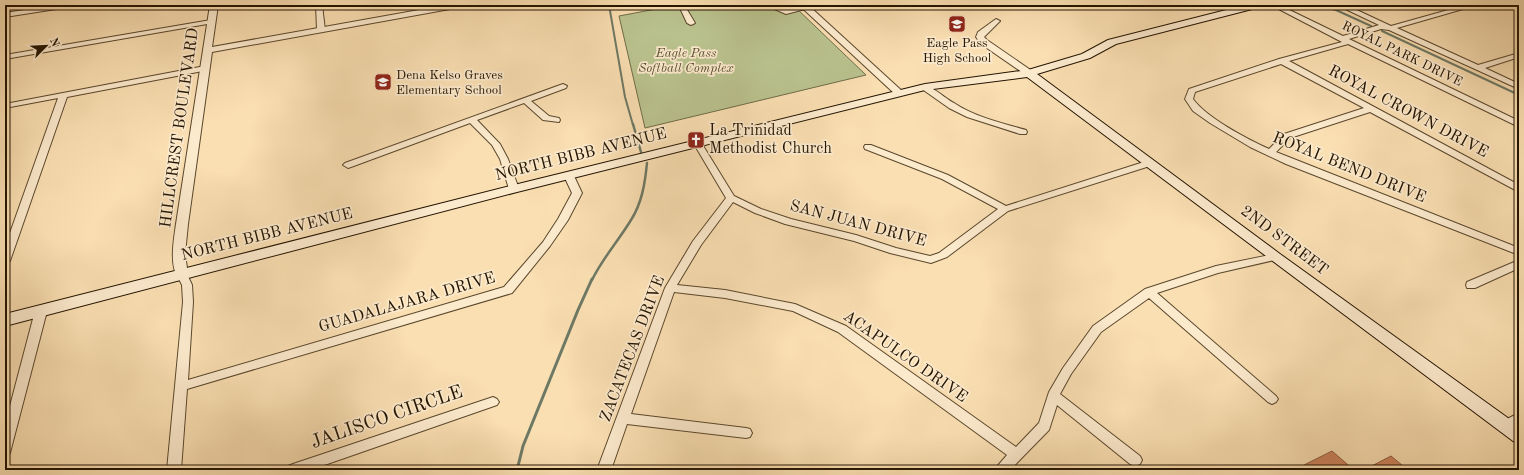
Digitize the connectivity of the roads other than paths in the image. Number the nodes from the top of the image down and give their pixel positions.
1 (69, 5) edge
2 (214, 5) edge
3 (318, 5) edge
4 (461, 5) edge
5 (685, 5) edge
6 (768, 5) edge
7 (1257, 5) edge
8 (1274, 5) edge
9 (1340, 5) edge
10 (1474, 5) edge
11 (446, 6) edge
12 (805, 6) edge
13 (5, 15) edge
14 (996, 21) dead end
15 (211, 22) junction
16 (691, 23) dead end
17 (1390, 28) junction
18 (321, 30) junction
19 (1346, 40) junction
20 (208, 50) junction
21 (1519, 55) edge
22 (5, 57) edge
23 (1282, 60) junction
24 (205, 68) junction
25 (1478, 68) junction
26 (1029, 73) junction
27 (563, 86) dead end
28 (925, 87) junction
29 (1519, 87) edge
30 (899, 93) junction
31 (62, 96) junction
32 (525, 100) junction
33 (5, 106) edge
34 (1370, 109) junction
35 (472, 120) junction
36 (556, 120) dead end
37 (1519, 124) edge
38 (1023, 132) dead end
39 (698, 144) junction
40 (868, 147) dead end
41 (1270, 153) junction
42 (1150, 164) junction
43 (348, 165) dead end
44 (569, 176) junction
45 (514, 189) junction
46 (1519, 189) edge
47 (731, 198) junction
48 (1005, 209) junction
49 (1519, 252) edge
50 (1275, 257) junction
51 (5, 261) edge
52 (1519, 264) edge
53 (182, 275) junction
54 (1471, 285) dead end
55 (670, 288) junction
56 (1149, 292) junction
57 (41, 311) junction
58 (5, 320) edge
59 (182, 386) junction
60 (1053, 395) junction
61 (1272, 399) dead end
62 (493, 402) dead end
63 (622, 418) junction
64 (1519, 418) edge
65 (1505, 426) junction
66 (746, 433) dead end
67 (1519, 436) edge
68 (5, 450) edge
69 (1017, 455) junction
70 (1135, 460) dead end
71 (174, 470) edge
72 (293, 470) edge
73 (604, 470) edge
74 (1002, 470) edge

1 - 13 street
2 - 15 street, HILLCREST BOULEVARD
3 - 18 street
4 - 11 street
5 - 16 street
6 - 12 street
7 - 26 main road, NORTH BIBB AVENUE
8 - 19 street, ROYAL PARK DRIVE
9 - 17 street
10 - 17 street
11 - 18 street
12 - 30 street
14 - 26 street
15 - 20 street, HILLCREST BOULEVARD
15 - 22 street
17 - 19 street
17 - 25 street
18 - 20 street
19 - 23 street
19 - 37 street, ROYAL PARK DRIVE
20 - 24 street, HILLCREST BOULEVARD
21 - 25 street
23 - 34 street, ROYAL CROWN DRIVE
23 - 41 street, ROYAL BEND DRIVE
24 - 31 street
24 - 53 street, HILLCREST BOULEVARD
25 - 29 street
26 - 28 main road, NORTH BIBB AVENUE
26 - 42 main road, 2ND STREET
27 - 32 street
28 - 30 main road, NORTH BIBB AVENUE
28 - 38 street
30 - 39 main road, NORTH BIBB AVENUE
31 - 33 street
31 - 51 street
32 - 35 street
32 - 36 street
34 - 41 street
34 - 46 street, ROYAL CROWN DRIVE
35 - 43 street
35 - 45 street
39 - 44 main road, NORTH BIBB AVENUE
39 - 47 street
40 - 48 street
41 - 49 street, ROYAL BEND DRIVE
42 - 48 street, SAN JUAN DRIVE
42 - 50 main road, 2ND STREET
44 - 45 main road, NORTH BIBB AVENUE
44 - 59 street, GUADALAJARA DRIVE
45 - 53 main road, NORTH BIBB AVENUE
47 - 48 street, SAN JUAN DRIVE
47 - 55 street, ZACATECAS DRIVE
50 - 56 street
50 - 65 main road, 2ND STREET
52 - 54 street
53 - 57 main road, NORTH BIBB AVENUE
53 - 59 street, HILLCREST BOULEVARD
55 - 63 street, ZACATECAS DRIVE
55 - 69 street, ACAPULCO DRIVE
56 - 60 street
56 - 61 street
57 - 58 main road, NORTH BIBB AVENUE
57 - 68 street
59 - 71 street, HILLCREST BOULEVARD
60 - 69 street
60 - 70 street
62 - 72 street, JALISCO CIRCLE
63 - 66 street
63 - 73 street, ZACATECAS DRIVE
64 - 65 street
65 - 67 main road, 2ND STREET
69 - 74 street

